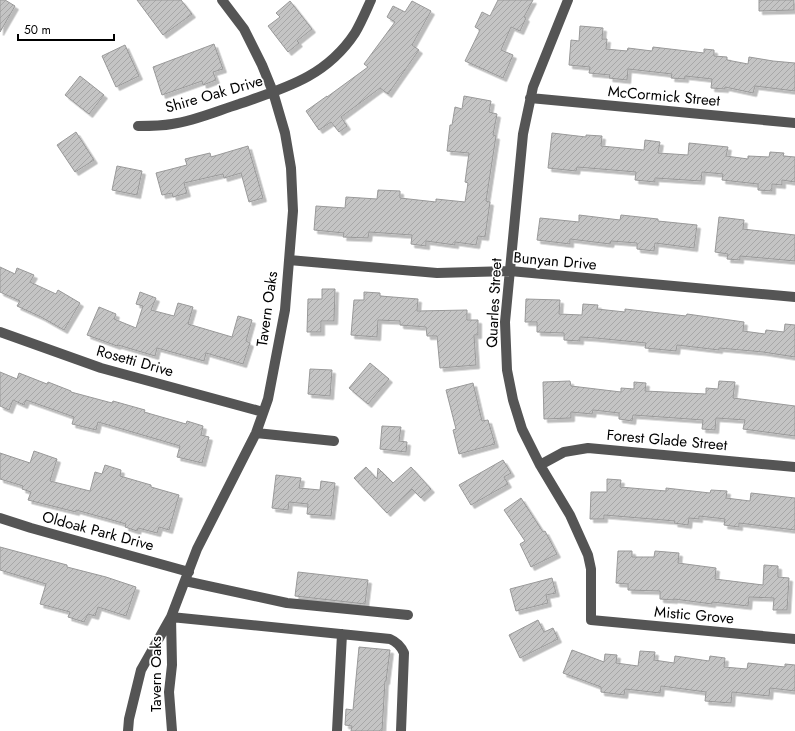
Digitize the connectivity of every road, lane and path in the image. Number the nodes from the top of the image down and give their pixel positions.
1 (222, 0) edge
2 (371, 0) edge
3 (568, 0) edge
4 (273, 92) junction
5 (530, 98) junction
6 (795, 123) edge
7 (138, 126) dead end
8 (289, 260) junction
9 (510, 271) junction
10 (795, 297) edge
11 (0, 332) edge
12 (263, 412) junction
13 (256, 433) junction
14 (334, 441) dead end
15 (540, 465) junction
16 (795, 467) edge
17 (0, 518) edge
18 (189, 572) junction
19 (185, 582) junction
20 (408, 615) dead end
21 (171, 617) junction
22 (591, 620) joint
23 (342, 634) junction
24 (795, 639) edge
25 (128, 731) edge
26 (172, 731) edge
27 (337, 731) edge
28 (401, 731) edge

1 - 4 street, Tavern Oaks
2 - 4 street, Shire Oak Drive
3 - 5 street, Quarles Street
4 - 7 street, Shire Oak Drive
4 - 8 street, Tavern Oaks
5 - 6 street, McCormick Street
5 - 9 street, Quarles Street
8 - 9 street, Bunyan Drive
8 - 12 street, Tavern Oaks
9 - 10 street, Bunyan Drive
9 - 15 street, Quarles Street
11 - 12 street, Rosetti Drive
12 - 13 street, Tavern Oaks
13 - 14 street
13 - 18 street, Tavern Oaks
15 - 16 street, Forest Glade Street
15 - 22 street, Quarles Street
17 - 18 street, Oldoak Park Drive
18 - 19 street, Tavern Oaks
19 - 20 street
19 - 21 street, Tavern Oaks
21 - 23 street
21 - 25 street, Tavern Oaks
21 - 26 street, Tavern Oaks
22 - 24 street, Mistic Grove
23 - 27 street
23 - 28 street

